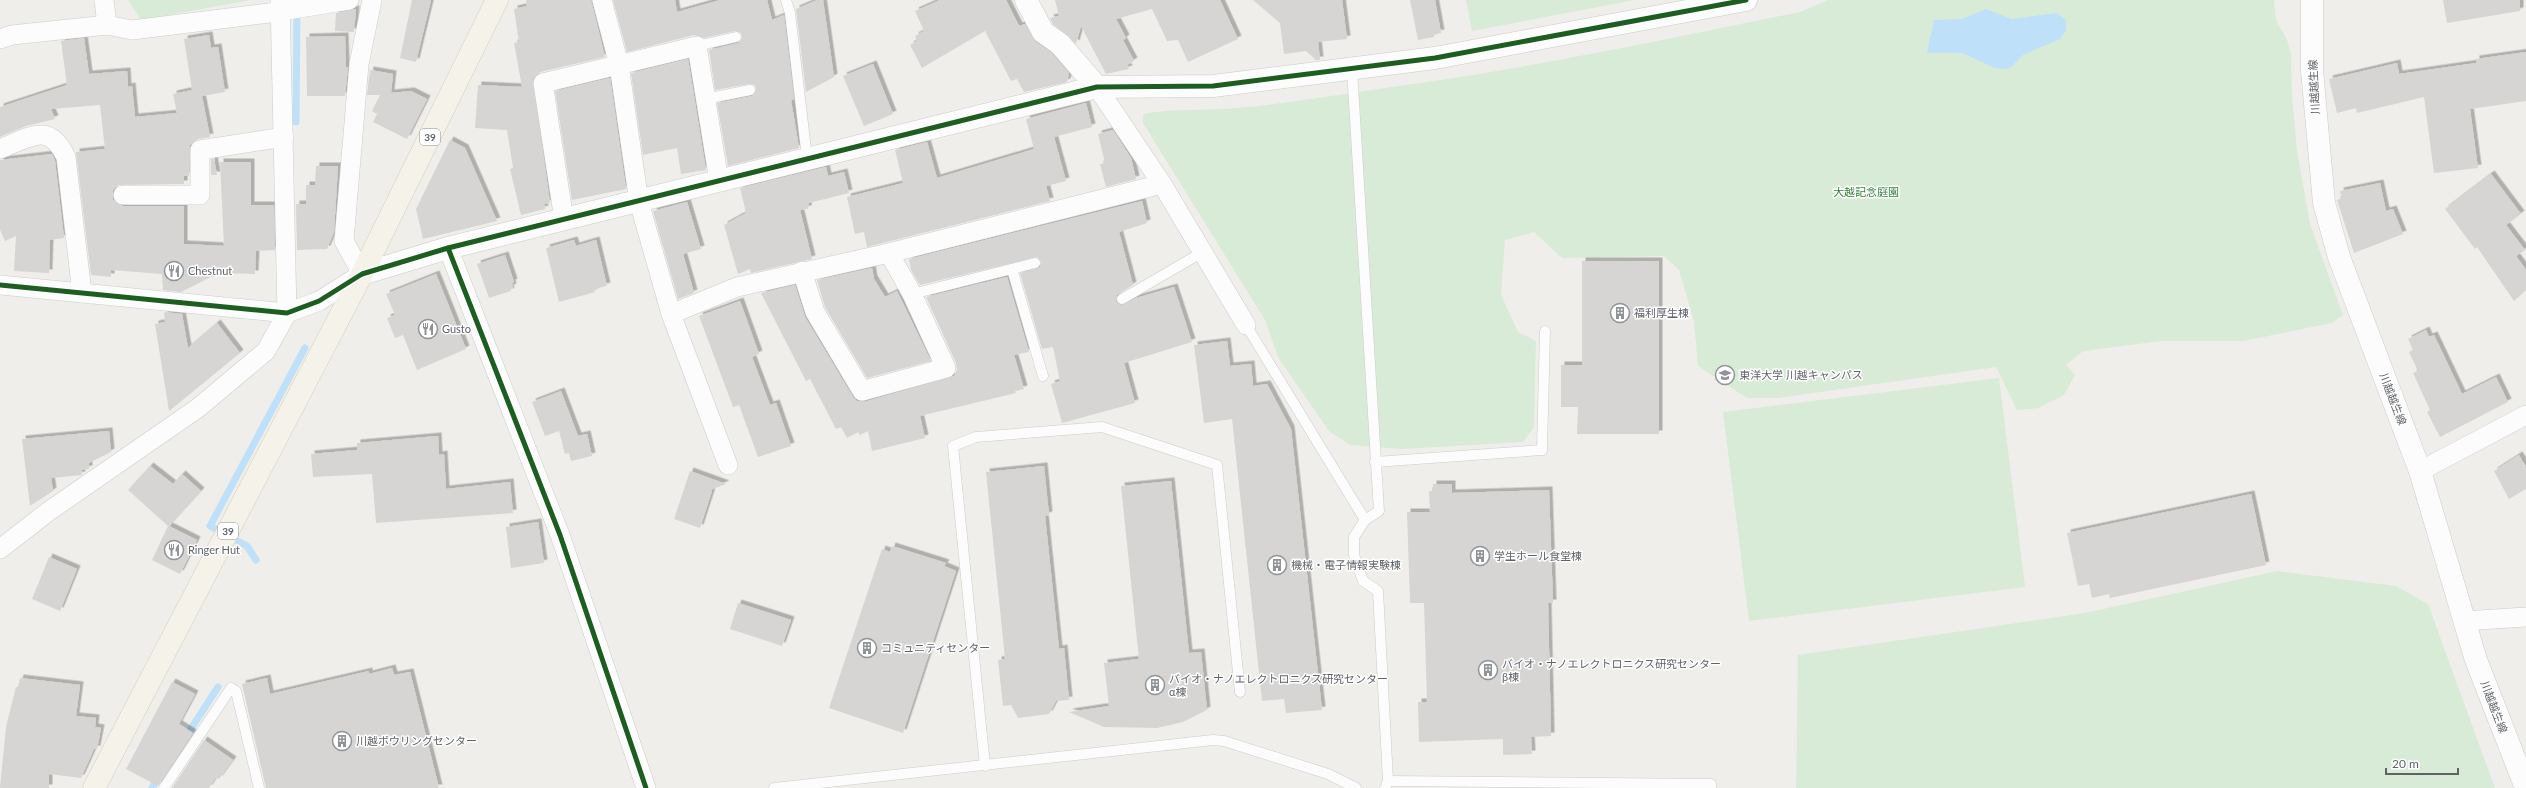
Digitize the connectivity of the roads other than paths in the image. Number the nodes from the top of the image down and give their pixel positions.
1 (104, 0) edge
2 (349, 0) edge
3 (372, 0) edge
4 (497, 0) edge
5 (602, 0) edge
6 (786, 0) edge
7 (1026, 0) edge
8 (1746, 0) edge
9 (2312, 0) edge
10 (289, 6) edge
11 (107, 25) junction
12 (736, 37) dead end
13 (0, 39) edge
14 (697, 46) junction
15 (619, 65) junction
16 (1352, 68) junction
17 (1097, 87) junction
18 (750, 90) dead end
19 (705, 99) junction
20 (284, 137) junction
21 (0, 149) edge
22 (807, 158) junction
23 (719, 181) junction
24 (1162, 184) junction
25 (123, 195) dead end
26 (639, 202) junction
27 (564, 220) junction
28 (448, 248) junction
29 (1203, 252) junction
30 (889, 253) junction
31 (1035, 263) dead end
32 (1012, 269) junction
33 (802, 271) junction
34 (362, 274) junction
35 (0, 286) edge
36 (82, 293) junction
37 (912, 294) junction
38 (1122, 299) dead end
39 (287, 313) junction
40 (671, 314) junction
41 (1246, 325) joint
42 (1545, 331) dead end
43 (1043, 376) dead end
44 (2526, 415) edge
45 (1375, 462) junction
46 (728, 465) dead end
47 (2420, 471) junction
48 (1364, 520) junction
49 (0, 549) edge
50 (2526, 617) edge
51 (2464, 621) junction
52 (1240, 692) dead end
53 (985, 766) junction
54 (1386, 784) edge
55 (94, 788) edge
56 (164, 788) edge
57 (259, 788) edge
58 (646, 788) edge
59 (774, 788) edge
60 (1356, 788) edge
61 (1711, 788) edge
62 (2526, 788) edge

1 - 11 street
2 - 10 street
3 - 34 street
4 - 34 main road, 39
5 - 15 street
6 - 22 lane
7 - 17 street
8 - 16 street
9 - 47 street, 川越越生線
10 - 11 street
10 - 20 street
11 - 13 street
12 - 14 lane
14 - 15 street
14 - 19 street
15 - 26 street
15 - 27 street
16 - 17 street
16 - 45 lane
17 - 22 street
17 - 24 street
18 - 19 lane
19 - 23 street
20 - 25 street
20 - 39 street
21 - 36 street
22 - 23 street
23 - 26 street
24 - 29 street
24 - 30 street
26 - 27 street
26 - 40 street
27 - 28 street
28 - 34 street
28 - 58 street
29 - 38 lane
29 - 41 street
30 - 33 street
30 - 37 street
31 - 32 lane
32 - 37 lane
32 - 43 lane
33 - 37 street
33 - 40 street
34 - 39 street
34 - 55 main road, 39
35 - 36 street
36 - 39 street
39 - 49 street
40 - 46 street
41 - 48 lane
42 - 45 lane
44 - 47 street
45 - 48 lane
47 - 51 street, 川越越生線
48 - 54 lane
50 - 51 street
51 - 62 street, 川越越生線
52 - 53 lane
53 - 59 lane
53 - 60 lane
54 - 61 lane
56 - 57 lane

